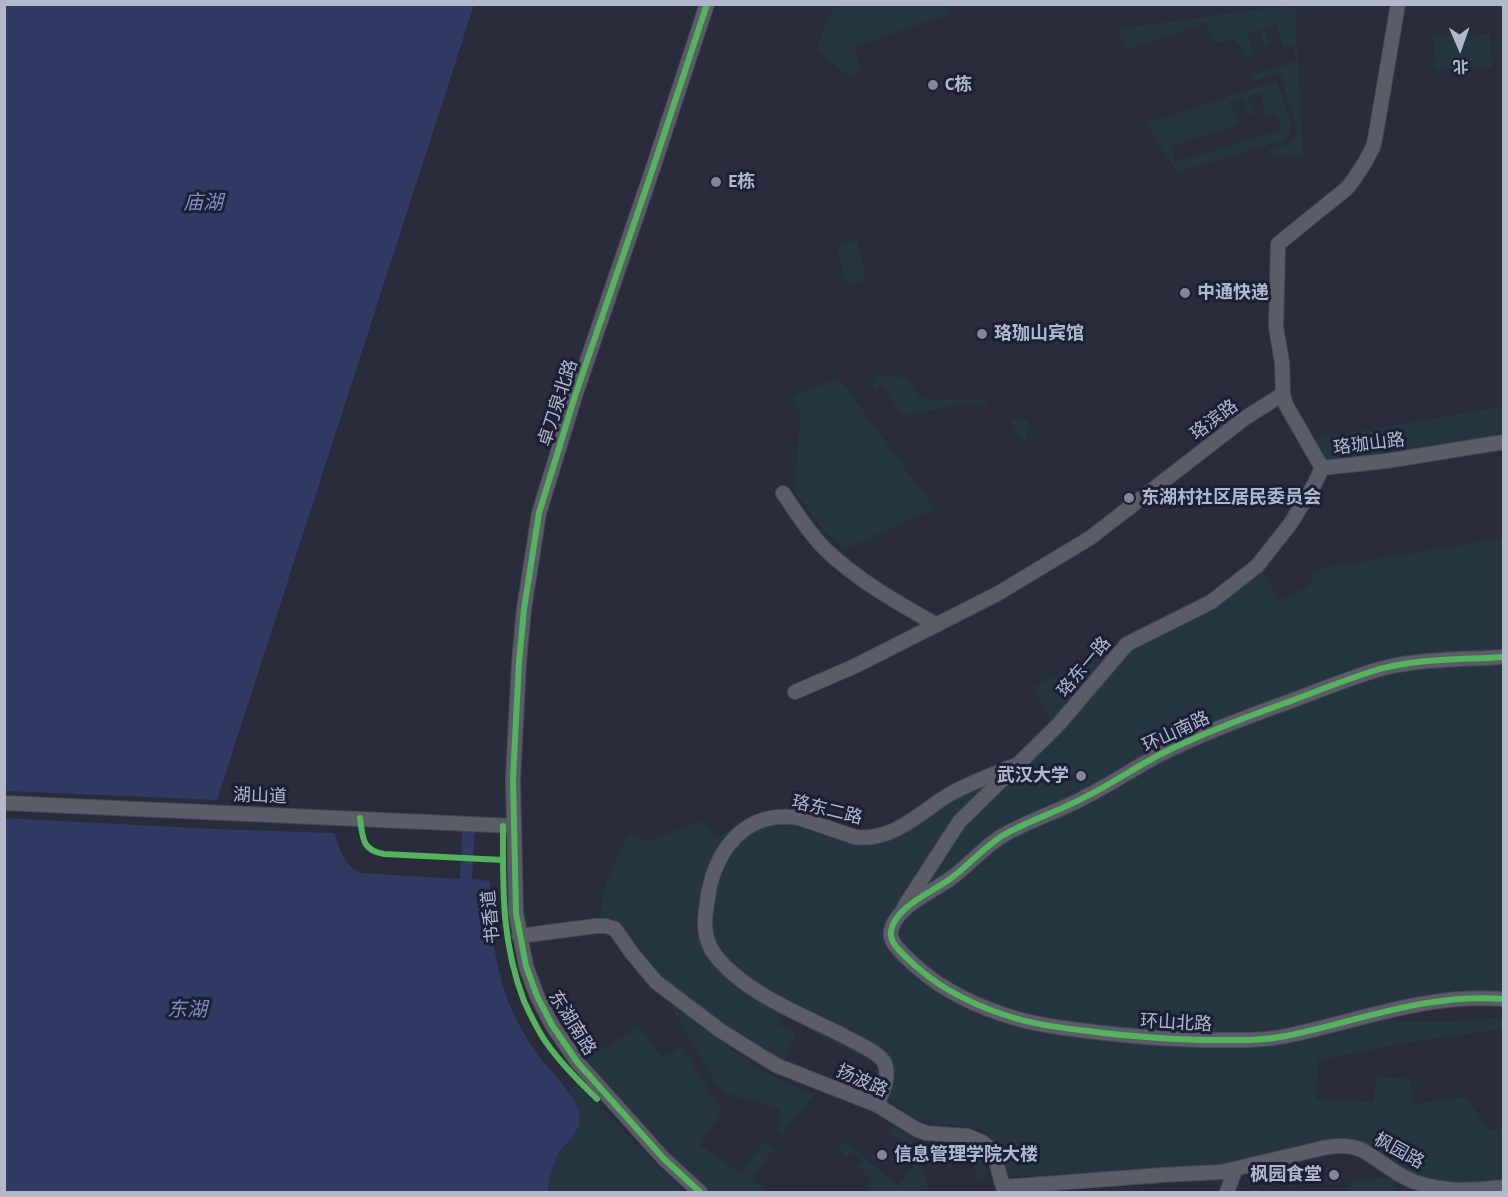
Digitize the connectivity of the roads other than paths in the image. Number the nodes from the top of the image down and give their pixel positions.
1 (707, 4) edge
2 (713, 4) edge
3 (1398, 4) edge
4 (1283, 394) junction
5 (1503, 442) edge
6 (1322, 468) junction
7 (783, 492) dead end
8 (536, 538) junction
9 (937, 625) junction
10 (1503, 657) edge
11 (795, 692) dead end
12 (1019, 764) junction
13 (4, 803) edge
14 (513, 826) junction
15 (899, 914) junction
16 (519, 936) junction
17 (1503, 999) edge
18 (877, 1105) junction
19 (1222, 1172) junction
20 (1503, 1187) edge
21 (1228, 1190) edge
22 (700, 1192) edge

1 - 8 street, 卓刀泉北路
2 - 8 street, 卓刀泉北路
3 - 4 street
4 - 6 street, 珞珈山路
4 - 9 street, 珞滨路
5 - 6 street, 珞珈山路
6 - 12 street, 珞东一路
7 - 9 street
8 - 14 street, 卓刀泉北路
9 - 11 street, 珞滨路
10 - 15 street, 环山南路
12 - 15 street, 珞东一路
12 - 18 street, 珞东二路
13 - 14 street, 湖山道
14 - 16 street, 东湖南路
15 - 17 street, 环山北路
16 - 18 street, 扬波路
16 - 22 street, 东湖南路
18 - 19 street, 扬波路
19 - 20 street, 枫园路
19 - 21 street

